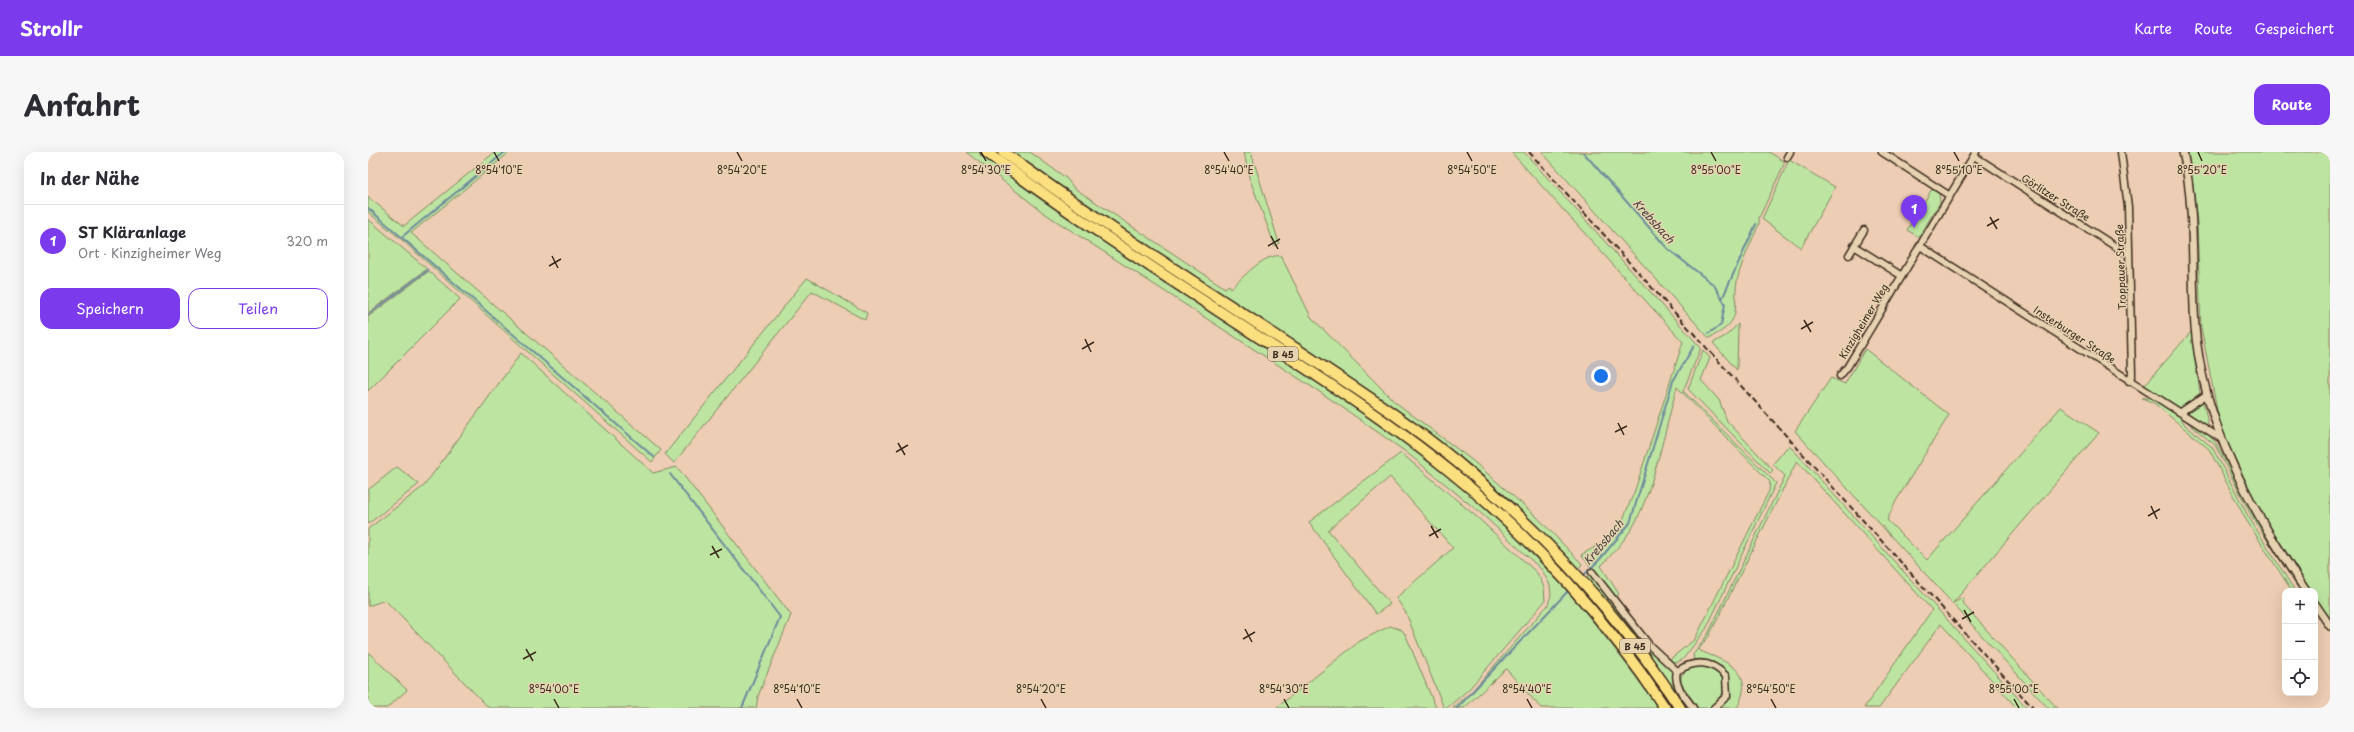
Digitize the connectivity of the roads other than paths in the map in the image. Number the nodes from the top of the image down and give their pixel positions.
1 (986, 152) edge
2 (1003, 152) edge
3 (1882, 152) edge
4 (2121, 152) edge
5 (2183, 152) edge
6 (1975, 154) edge
7 (1950, 196) junction
8 (1864, 230) dead end
9 (1854, 246) junction
10 (1920, 246) junction
11 (2129, 252) junction
12 (1849, 255) dead end
13 (1902, 276) junction
14 (1840, 376) dead end
15 (2129, 381) junction
16 (2206, 395) junction
17 (2181, 412) junction
18 (2220, 438) junction
19 (1592, 572) dead end
20 (2304, 588) edge
21 (2318, 608) edge
22 (2330, 626) edge
23 (1677, 670) junction
24 (1665, 708) edge
25 (1680, 708) edge
26 (1693, 708) edge
27 (1714, 708) edge

1 - 24 highway, B 45
2 - 25 highway, B 45
3 - 7 street
4 - 11 street, Troppauer Straße
5 - 16 street
6 - 7 street, Kinzigheimer Weg
6 - 11 street, Görlitzer Straße
7 - 10 street, Kinzigheimer Weg
8 - 9 street
9 - 12 street
9 - 13 street
10 - 13 street, Kinzigheimer Weg
10 - 15 street, Insterburger Straße
11 - 15 street, Troppauer Straße
13 - 14 street, Kinzigheimer Weg
15 - 17 street, Insterburger Straße
16 - 17 street
16 - 18 street
17 - 18 street, Insterburger Straße
18 - 20 street
19 - 23 street
21 - 22 street
23 - 26 street
23 - 27 street

